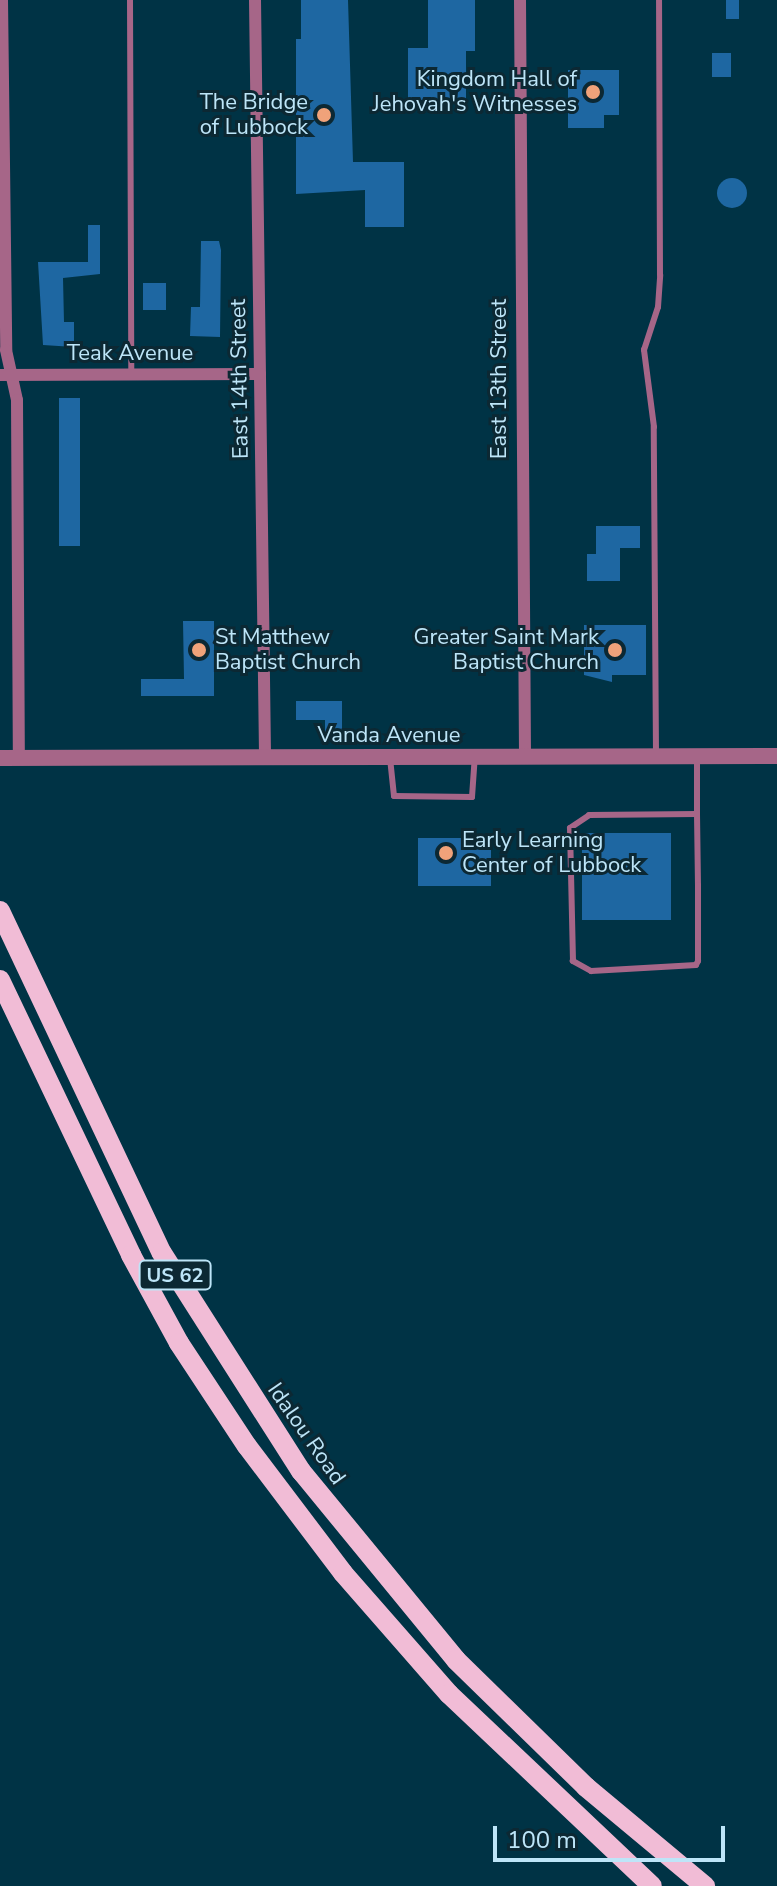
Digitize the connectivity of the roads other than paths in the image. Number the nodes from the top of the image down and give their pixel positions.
1 (2, 0) edge
2 (130, 0) edge
3 (255, 0) edge
4 (520, 0) edge
5 (659, 0) edge
6 (131, 374) junction
7 (260, 374) junction
8 (6, 375) edge
9 (777, 756) edge
10 (656, 757) junction
11 (697, 757) junction
12 (0, 758) edge
13 (19, 758) junction
14 (265, 758) junction
15 (390, 758) junction
16 (475, 758) junction
17 (525, 758) junction
18 (697, 814) junction
19 (0, 911) edge
20 (0, 980) edge
21 (652, 1886) edge
22 (705, 1886) edge

1 - 8 street
2 - 6 lane
3 - 7 street, East 14th Street
4 - 17 street, East 13th Street
5 - 10 lane
6 - 7 street, Teak Avenue
6 - 8 street, Teak Avenue
7 - 14 street, East 14th Street
8 - 13 street
9 - 11 street, Vanda Avenue
10 - 11 street, Vanda Avenue
10 - 17 street, Vanda Avenue
11 - 18 lane
12 - 13 street, Vanda Avenue
13 - 14 street, Vanda Avenue
14 - 15 street, Vanda Avenue
15 - 16 street, Vanda Avenue
15 - 16 lane
16 - 17 street, Vanda Avenue
18 - 18 lane
19 - 22 main road, Idalou Road / US 62
20 - 21 main road, US 62

